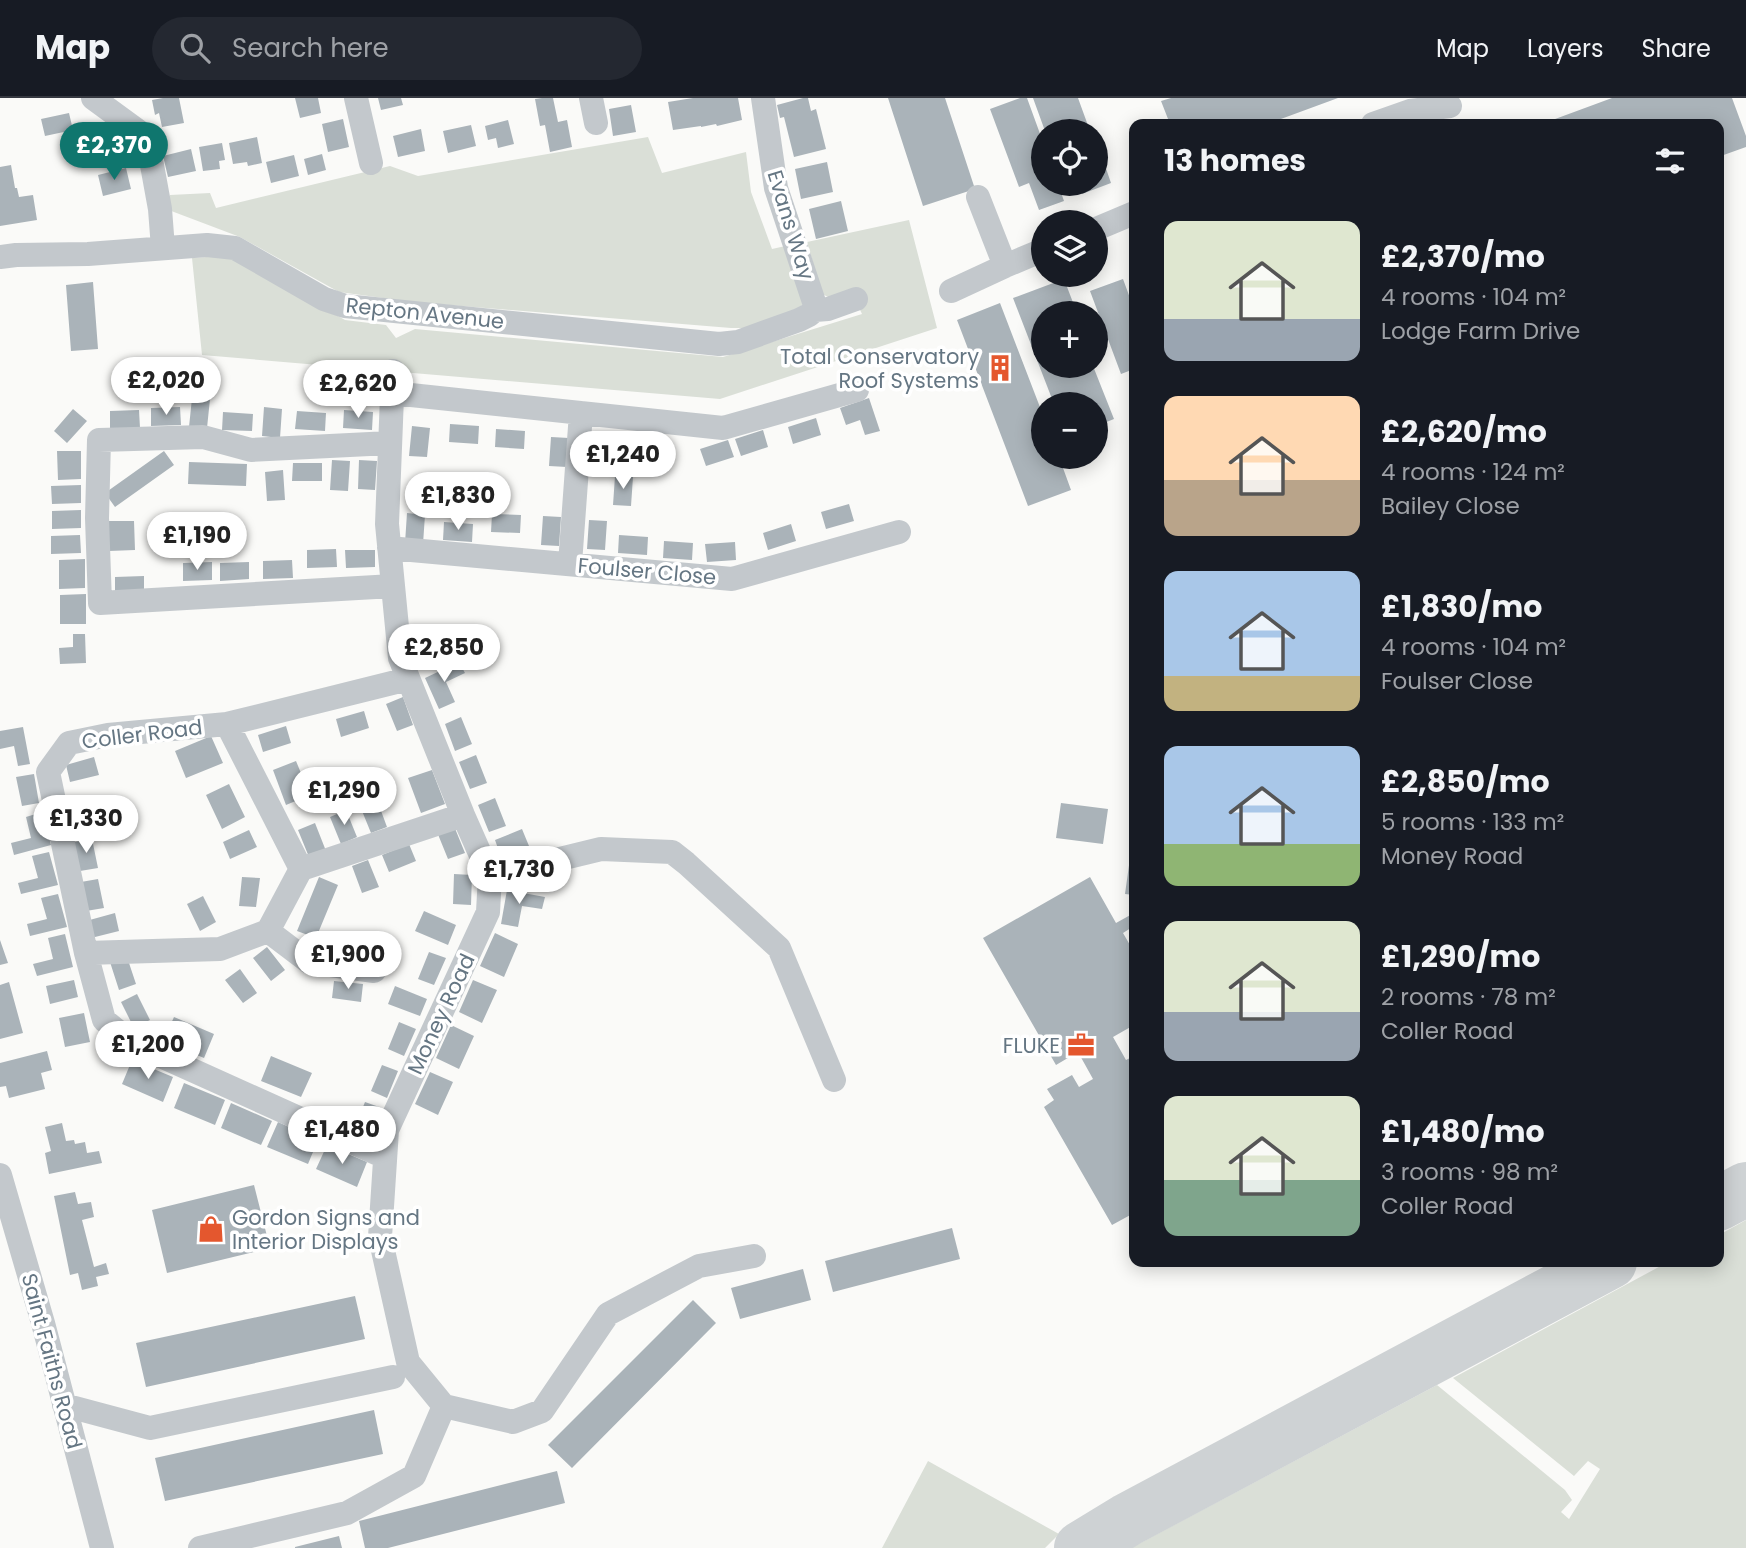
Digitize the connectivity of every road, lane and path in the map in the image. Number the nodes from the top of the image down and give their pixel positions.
1 (93, 98) edge
2 (591, 98) edge
3 (763, 98) edge
4 (365, 107) edge
5 (1451, 109) edge
6 (1387, 119) edge
7 (596, 123) dead end
8 (371, 163) dead end
9 (978, 197) dead end
10 (1129, 216) edge
11 (1108, 224) edge
12 (163, 248) junction
13 (1031, 255) edge
14 (0, 257) edge
15 (1005, 265) junction
16 (951, 291) dead end
17 (856, 299) dead end
18 (815, 310) junction
19 (857, 390) dead end
20 (581, 413) junction
21 (390, 443) junction
22 (899, 532) dead end
23 (389, 548) junction
24 (570, 565) junction
25 (393, 586) junction
26 (408, 678) junction
27 (227, 724) junction
28 (463, 815) junction
29 (301, 869) junction
30 (490, 876) junction
31 (268, 931) junction
32 (86, 953) junction
33 (374, 971) dead end
34 (834, 1080) dead end
35 (385, 1157) junction
36 (0, 1175) edge
37 (754, 1256) dead end
38 (393, 1377) dead end
39 (64, 1405) junction
40 (444, 1406) junction
41 (102, 1548) edge
42 (200, 1548) edge

1 - 12 street
2 - 7 street
3 - 18 street, Evans Way
4 - 8 street
5 - 6 street
9 - 15 street
10 - 11 street
12 - 14 street, Repton Avenue
12 - 18 street, Repton Avenue
13 - 15 street
15 - 16 street
17 - 18 street, Repton Avenue
19 - 20 street
20 - 21 street, Money Road
20 - 24 street
21 - 23 street, Money Road
21 - 25 street
22 - 24 street, Foulser Close
23 - 24 street, Foulser Close
23 - 25 street, Money Road
25 - 26 street, Money Road
26 - 27 street, Coller Road
26 - 28 street, Money Road
27 - 29 street, Coller Road
27 - 32 street, Coller Road
28 - 29 street
28 - 30 street, Money Road
29 - 31 street
30 - 34 street
30 - 35 street, Money Road
31 - 32 street
31 - 33 street
32 - 35 street, Coller Road
35 - 40 street, Money Road
36 - 39 street, Saint Faiths Road
37 - 40 street
38 - 39 street
39 - 41 street, Saint Faiths Road
40 - 42 street

